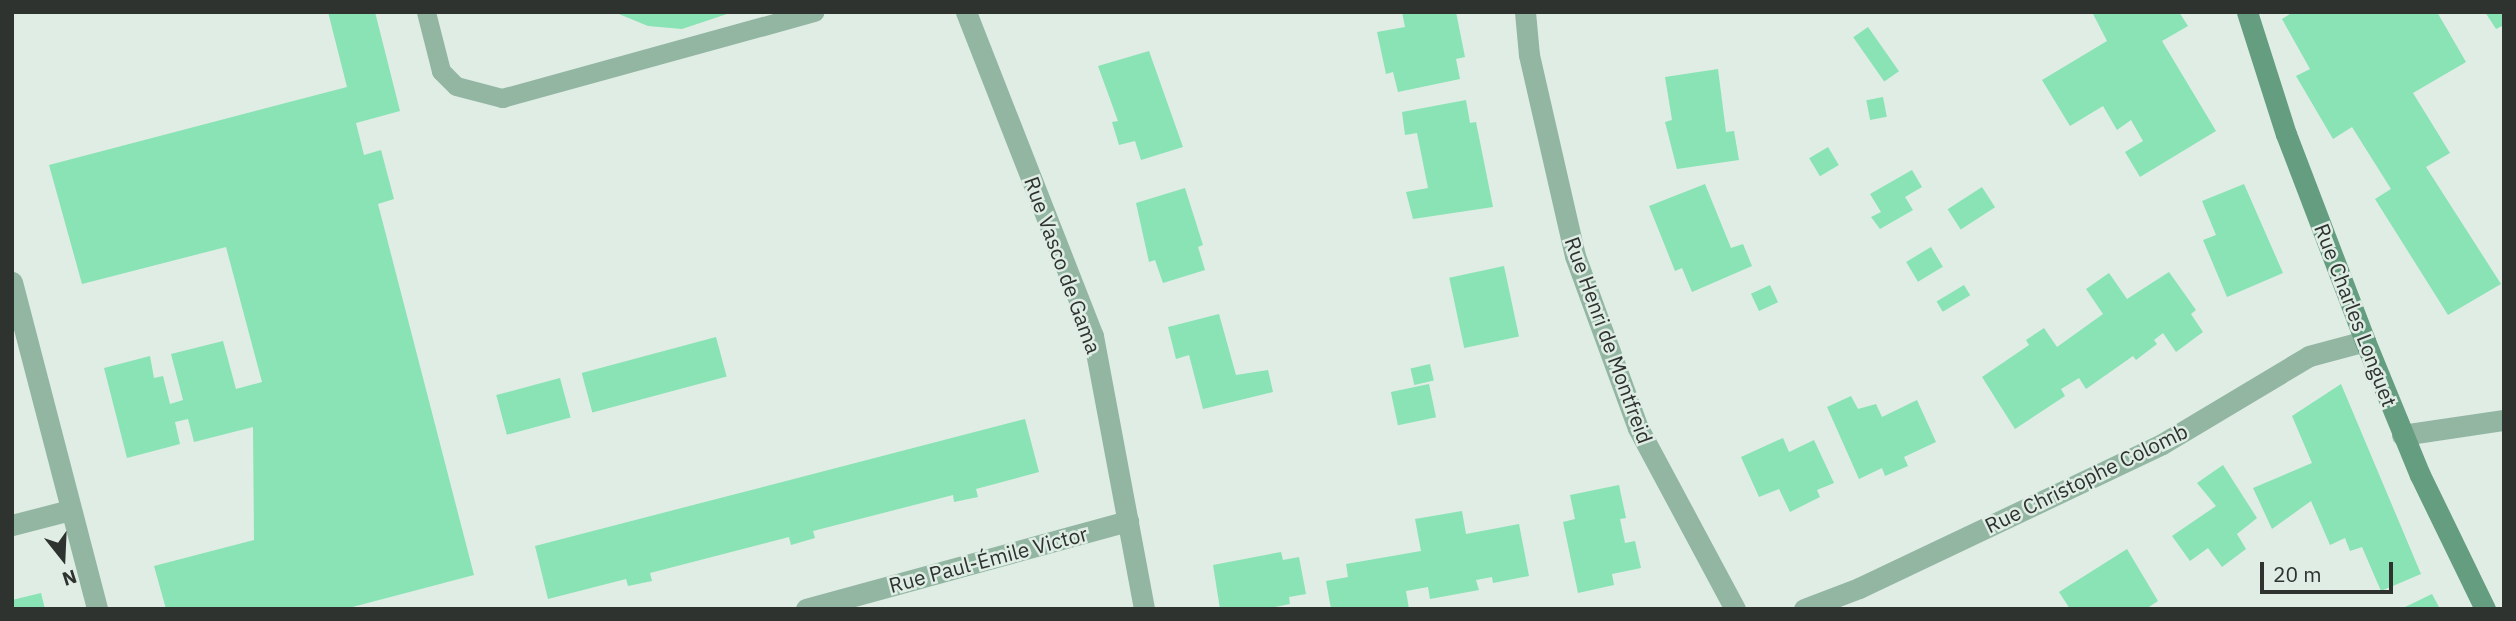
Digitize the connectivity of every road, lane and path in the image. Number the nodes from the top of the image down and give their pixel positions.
1 (426, 12) edge
2 (814, 12) edge
3 (966, 12) edge
4 (1525, 12) edge
5 (2247, 12) edge
6 (12, 282) edge
7 (2365, 341) junction
8 (2504, 420) edge
9 (2402, 435) junction
10 (70, 510) junction
11 (1128, 521) junction
12 (12, 526) edge
13 (97, 609) edge
14 (806, 609) edge
15 (1143, 609) edge
16 (1735, 609) edge
17 (1804, 609) edge
18 (2485, 609) edge

1 - 2 lane
3 - 11 street, Rue Vasco de Gama
4 - 16 street, Rue Henri de Montfreid
5 - 7 street, Rue Charles Longuet
6 - 10 street
7 - 9 street, Rue Charles Longuet
7 - 17 street, Rue Christophe Colomb
8 - 9 street
9 - 18 street, Rue Charles Longuet
10 - 12 street
10 - 13 street
11 - 14 street, Rue Paul-Émile Victor
11 - 15 street, Rue Vasco de Gama

